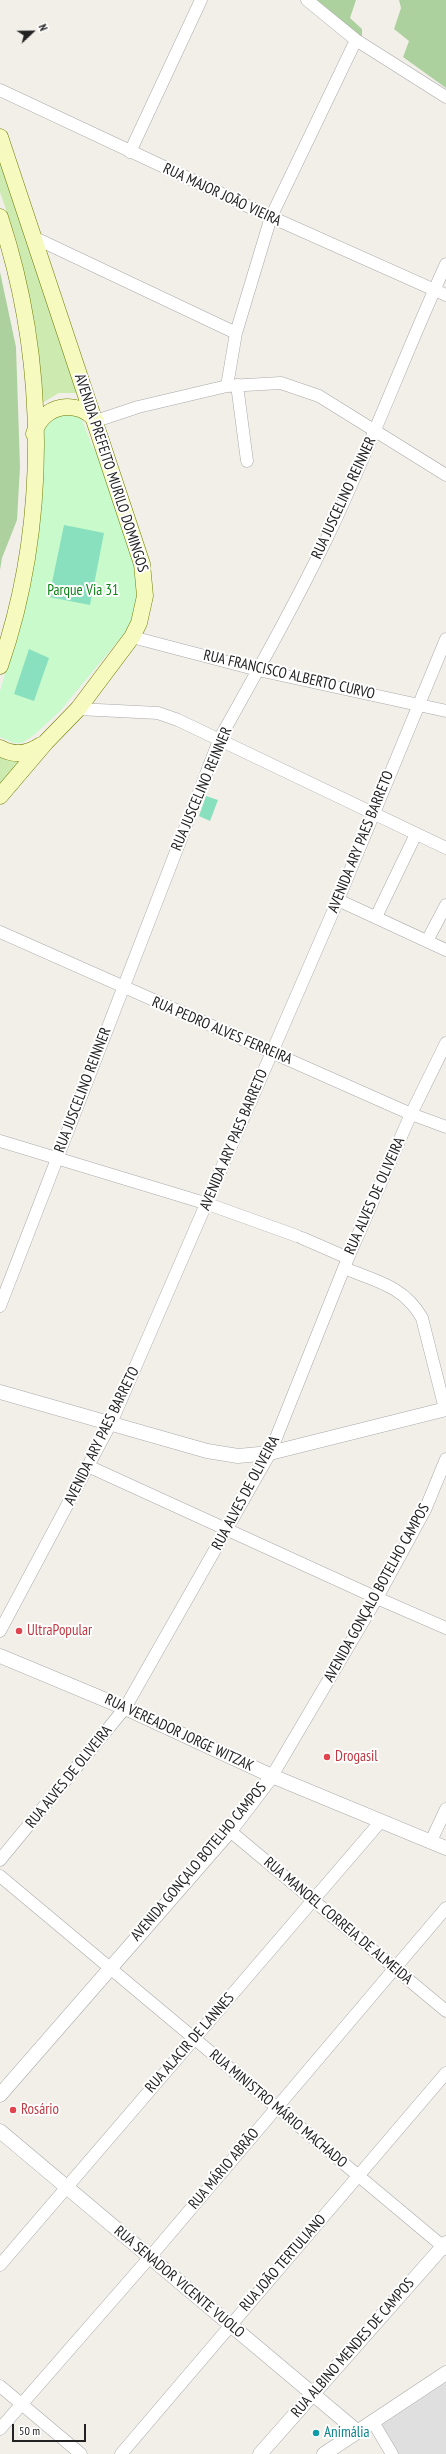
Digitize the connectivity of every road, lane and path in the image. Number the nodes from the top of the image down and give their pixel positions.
1 (201, 0) edge
2 (307, 0) edge
3 (356, 40) junction
4 (0, 90) edge
5 (446, 97) edge
6 (0, 137) edge
7 (130, 152) junction
8 (0, 217) edge
9 (270, 217) junction
10 (33, 237) junction
11 (446, 264) edge
12 (434, 290) junction
13 (446, 296) edge
14 (236, 333) junction
15 (232, 385) junction
16 (96, 421) junction
17 (375, 431) junction
18 (34, 434) junction
19 (247, 461) dead end
20 (446, 475) edge
21 (132, 638) junction
22 (446, 638) edge
23 (0, 666) edge
24 (258, 670) junction
25 (418, 704) junction
26 (78, 709) junction
27 (446, 711) edge
28 (220, 738) junction
29 (46, 742) junction
30 (0, 748) edge
31 (0, 796) edge
32 (373, 814) junction
33 (416, 834) junction
34 (446, 848) edge
35 (338, 900) junction
36 (446, 905) edge
37 (376, 917) junction
38 (0, 932) edge
39 (427, 941) junction
40 (446, 950) edge
41 (122, 987) junction
42 (446, 1044) edge
43 (271, 1052) junction
44 (411, 1114) junction
45 (446, 1127) edge
46 (0, 1141) edge
47 (58, 1159) junction
48 (208, 1204) junction
49 (346, 1263) junction
50 (0, 1306) edge
51 (0, 1392) edge
52 (446, 1409) edge
53 (111, 1423) junction
54 (270, 1453) junction
55 (446, 1459) edge
56 (90, 1467) junction
57 (442, 1481) edge
58 (228, 1530) junction
59 (376, 1598) junction
60 (446, 1628) edge
61 (0, 1631) edge
62 (0, 1656) edge
63 (126, 1708) junction
64 (272, 1776) junction
65 (446, 1809) edge
66 (381, 1821) junction
67 (230, 1831) junction
68 (431, 1841) junction
69 (446, 1848) edge
70 (0, 1860) edge
71 (0, 1876) edge
72 (313, 1901) junction
73 (446, 1908) edge
74 (110, 1966) junction
75 (395, 1968) junction
76 (446, 2011) edge
77 (194, 2038) junction
78 (446, 2073) edge
79 (0, 2095) edge
80 (276, 2108) junction
81 (0, 2131) edge
82 (358, 2177) junction
83 (66, 2188) junction
84 (445, 2246) edge
85 (150, 2257) junction
86 (0, 2265) edge
87 (231, 2325) junction
88 (446, 2373) edge
89 (0, 2386) edge
90 (313, 2394) junction
91 (21, 2404) junction
92 (372, 2422) junction
93 (0, 2429) edge
94 (358, 2432) junction
95 (81, 2454) edge
96 (121, 2454) edge
97 (260, 2454) edge
98 (324, 2454) edge
99 (392, 2454) edge

1 - 7 street
2 - 3 street
3 - 5 street
3 - 9 street
4 - 7 street, RUA MAJOR JOÃO VIEIRA
6 - 10 main road, AVENIDA PREFEITO MURILO DOMINGOS
7 - 9 street, RUA MAJOR JOÃO VIEIRA
8 - 18 main road
9 - 12 street, RUA MAJOR JOÃO VIEIRA
9 - 14 street
10 - 14 street
10 - 16 main road, AVENIDA PREFEITO MURILO DOMINGOS
11 - 12 street, RUA JUSCELINO REINNER
12 - 13 street, RUA MAJOR JOÃO VIEIRA
12 - 17 street, RUA JUSCELINO REINNER
14 - 15 street
15 - 16 street
15 - 17 street
15 - 19 street
16 - 18 main road
16 - 21 main road, AVENIDA PREFEITO MURILO DOMINGOS
17 - 20 street
17 - 24 street, RUA JUSCELINO REINNER
18 - 23 main road
21 - 24 street, RUA FRANCISCO ALBERTO CURVO
21 - 26 main road, AVENIDA PREFEITO MURILO DOMINGOS
22 - 25 street, AVENIDA ARY PAES BARRETO
24 - 25 street, RUA FRANCISCO ALBERTO CURVO
24 - 28 street, RUA JUSCELINO REINNER
25 - 27 street, RUA FRANCISCO ALBERTO CURVO
25 - 32 street, AVENIDA ARY PAES BARRETO
26 - 28 street
26 - 29 main road, AVENIDA PREFEITO MURILO DOMINGOS
28 - 32 street
28 - 41 street, RUA JUSCELINO REINNER
29 - 30 main road
29 - 31 main road, AVENIDA PREFEITO MURILO DOMINGOS
32 - 33 street
32 - 35 street, AVENIDA ARY PAES BARRETO
33 - 34 street
33 - 37 street
35 - 37 street
35 - 43 street, AVENIDA ARY PAES BARRETO
36 - 39 street
37 - 39 street
38 - 41 street, RUA PEDRO ALVES FERREIRA
39 - 40 street
41 - 43 street, RUA PEDRO ALVES FERREIRA
41 - 47 street, RUA JUSCELINO REINNER
42 - 44 street, RUA ALVES DE OLIVEIRA
43 - 44 street, RUA PEDRO ALVES FERREIRA
43 - 48 street, AVENIDA ARY PAES BARRETO
44 - 45 street, RUA PEDRO ALVES FERREIRA
44 - 49 street, RUA ALVES DE OLIVEIRA
46 - 47 street
47 - 48 street
47 - 50 street, RUA JUSCELINO REINNER
48 - 49 street
48 - 53 street, AVENIDA ARY PAES BARRETO
49 - 52 street
49 - 54 street, RUA ALVES DE OLIVEIRA
51 - 53 street
52 - 54 street
53 - 54 street
53 - 56 street, AVENIDA ARY PAES BARRETO
54 - 58 street, RUA ALVES DE OLIVEIRA
55 - 57 street, AVENIDA GONÇALO BOTELHO CAMPOS
56 - 58 street
56 - 61 street, AVENIDA ARY PAES BARRETO
57 - 59 street, AVENIDA GONÇALO BOTELHO CAMPOS
58 - 59 street
58 - 63 street, RUA ALVES DE OLIVEIRA
59 - 60 street
59 - 64 street, AVENIDA GONÇALO BOTELHO CAMPOS
62 - 63 street, RUA VEREADOR JORGE WITZAK
63 - 64 street, RUA VEREADOR JORGE WITZAK
63 - 70 street, RUA ALVES DE OLIVEIRA
64 - 66 street, RUA VEREADOR JORGE WITZAK
64 - 67 street, AVENIDA GONÇALO BOTELHO CAMPOS
65 - 68 street
66 - 68 street, RUA VEREADOR JORGE WITZAK
66 - 72 street, RUA ALACIR DE LANNES
67 - 72 street, RUA MANOEL CORREIA DE ALMEIDA
67 - 74 street, AVENIDA GONÇALO BOTELHO CAMPOS
68 - 69 street, RUA VEREADOR JORGE WITZAK
71 - 74 street, RUA MINISTRO MÁRIO MACHADO
72 - 75 street, RUA MANOEL CORREIA DE ALMEIDA
72 - 77 street, RUA ALACIR DE LANNES
73 - 75 street, RUA MÁRIO ABRÃO
74 - 77 street, RUA MINISTRO MÁRIO MACHADO
74 - 79 street, AVENIDA GONÇALO BOTELHO CAMPOS
75 - 76 street, RUA MANOEL CORREIA DE ALMEIDA
75 - 80 street, RUA MÁRIO ABRÃO
77 - 80 street, RUA MINISTRO MÁRIO MACHADO
77 - 83 street, RUA ALACIR DE LANNES
78 - 82 street, RUA JOÃO TERTULIANO
80 - 82 street, RUA MINISTRO MÁRIO MACHADO
80 - 85 street, RUA MÁRIO ABRÃO
81 - 83 street, RUA SENADOR VICENTE VUOLO
82 - 84 street, RUA MINISTRO MÁRIO MACHADO
82 - 87 street, RUA JOÃO TERTULIANO
83 - 85 street, RUA SENADOR VICENTE VUOLO
83 - 86 street, RUA ALACIR DE LANNES
84 - 90 street, RUA ALBINO MENDES DE CAMPOS
85 - 87 street, RUA SENADOR VICENTE VUOLO
85 - 91 street, RUA MÁRIO ABRÃO
87 - 90 street, RUA SENADOR VICENTE VUOLO
87 - 96 street, RUA JOÃO TERTULIANO
88 - 92 street
89 - 91 street
90 - 94 street, RUA SENADOR VICENTE VUOLO
90 - 97 street, RUA ALBINO MENDES DE CAMPOS
91 - 93 street, RUA MÁRIO ABRÃO
91 - 95 street
92 - 94 street
92 - 99 street
94 - 98 street

